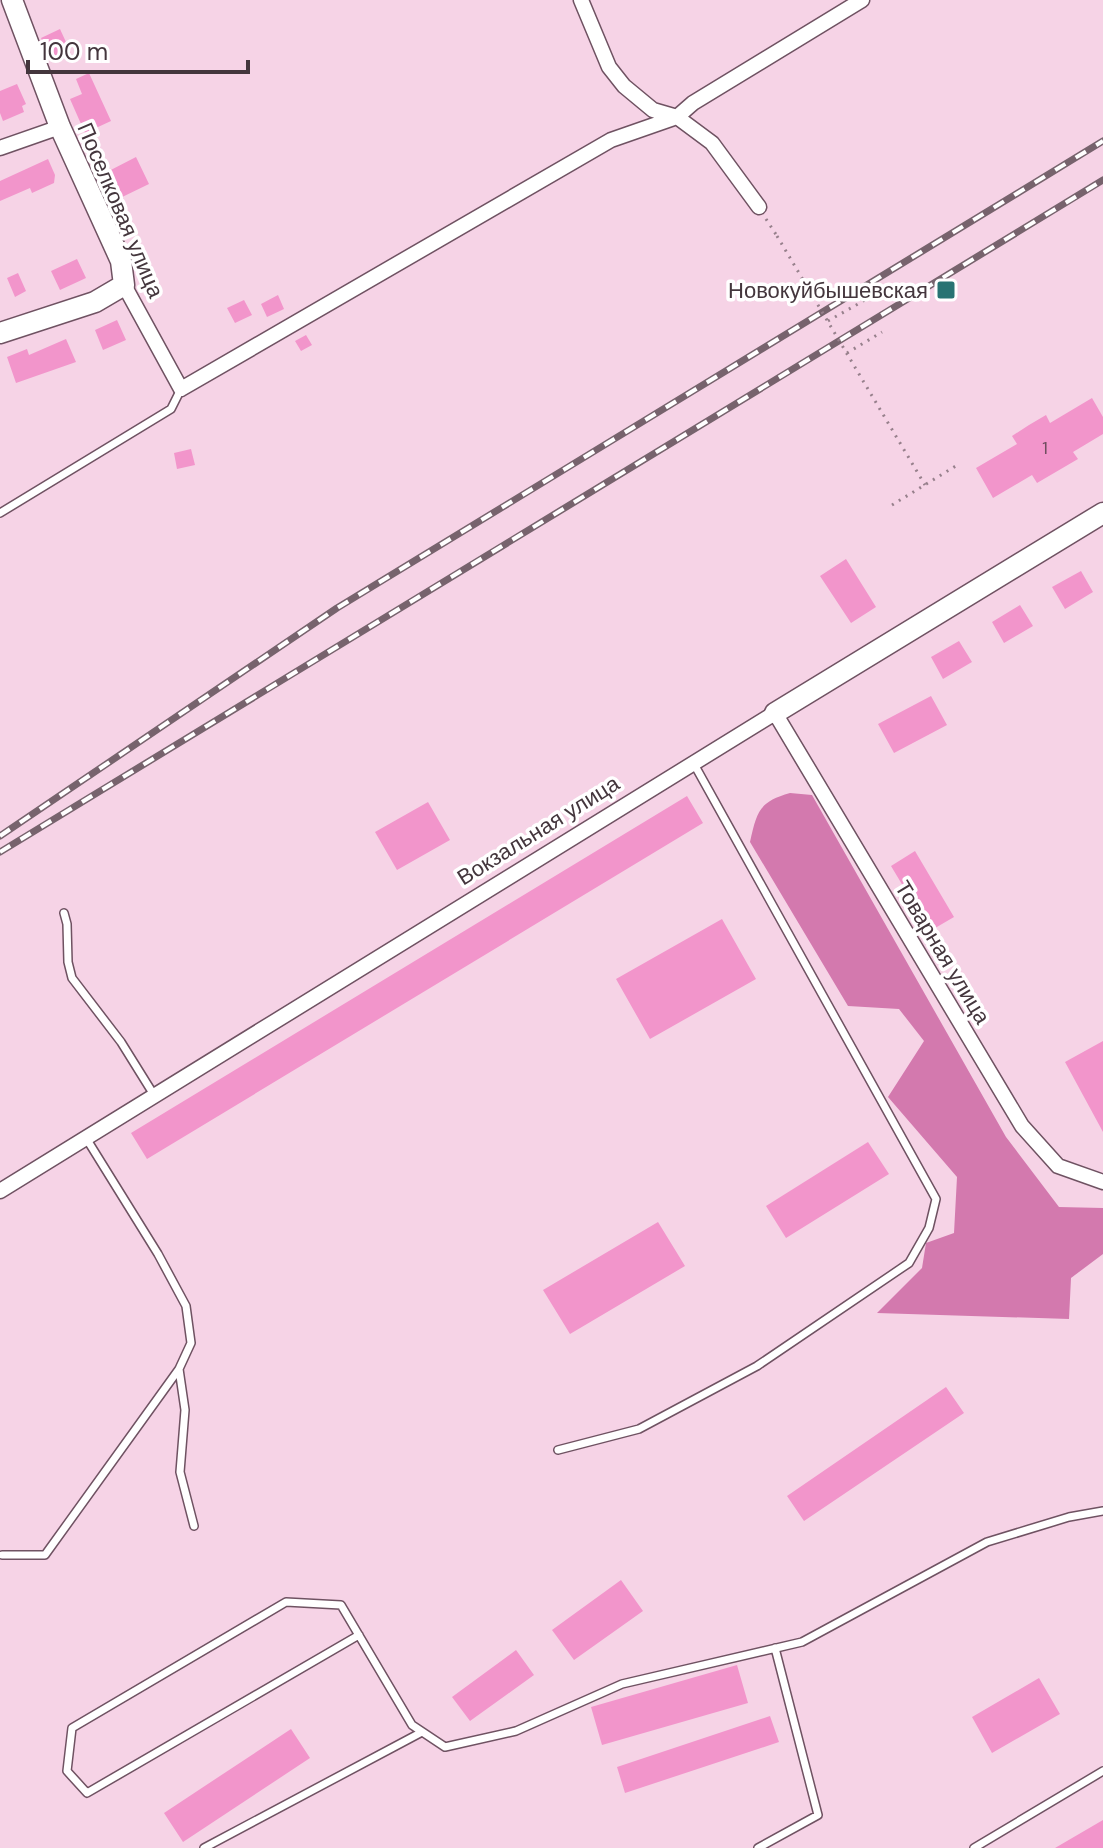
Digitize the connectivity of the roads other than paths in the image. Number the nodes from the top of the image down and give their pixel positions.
1 (12, 0) edge
2 (581, 0) edge
3 (862, 0) edge
4 (677, 117) junction
5 (60, 127) junction
6 (0, 148) edge
7 (759, 207) road end
8 (124, 285) junction
9 (0, 333) edge
10 (181, 389) junction
11 (0, 513) edge
12 (1103, 513) edge
13 (775, 713) junction
14 (692, 762) junction
15 (64, 913) dead end
16 (155, 1096) junction
17 (86, 1138) junction
18 (1103, 1182) edge
19 (0, 1191) edge
20 (179, 1369) junction
21 (558, 1450) dead end
22 (1103, 1511) edge
23 (194, 1526) dead end
24 (2, 1555) dead end
25 (359, 1635) junction
26 (775, 1648) junction
27 (422, 1732) junction
28 (1103, 1771) edge
29 (204, 1848) edge
30 (758, 1848) edge
31 (974, 1848) edge

1 - 5 street, Поселковая улица
2 - 4 street
3 - 4 street
4 - 7 street
4 - 10 street
5 - 6 street
5 - 8 street, Поселковая улица
8 - 9 street
8 - 10 street, Поселковая улица
10 - 11 lane
12 - 13 street, Вокзальная улица
13 - 14 street, Вокзальная улица
13 - 18 street, Товарная улица
14 - 16 street, Вокзальная улица
14 - 21 lane
15 - 16 lane
16 - 17 street, Вокзальная улица
17 - 19 street, Вокзальная улица
17 - 20 lane
20 - 23 lane
20 - 24 lane
22 - 26 lane
25 - 25 lane
25 - 27 lane
26 - 27 lane
26 - 30 lane
27 - 29 lane
28 - 31 lane

